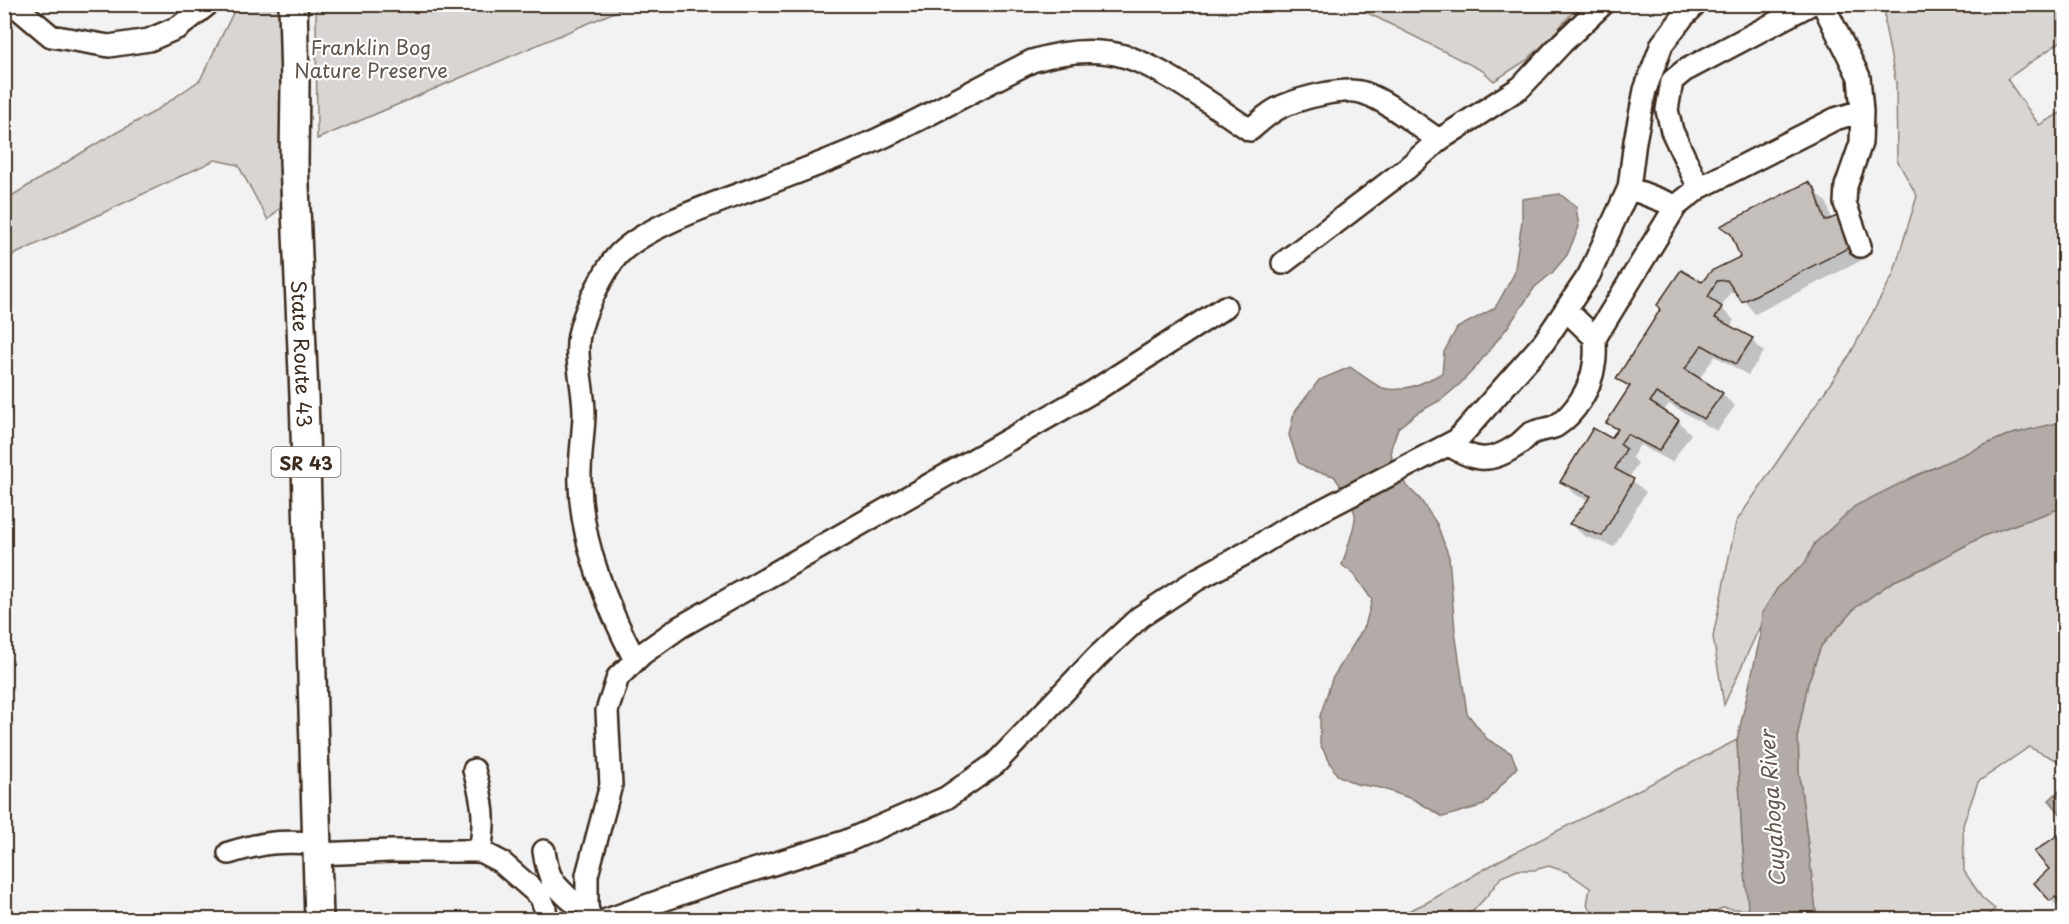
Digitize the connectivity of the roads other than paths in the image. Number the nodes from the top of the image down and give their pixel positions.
1 (16, 4) edge
2 (208, 4) edge
3 (293, 4) edge
4 (1603, 4) edge
5 (1696, 4) edge
6 (1811, 4) edge
7 (1823, 4) edge
8 (1862, 111) junction
9 (1439, 140) junction
10 (1629, 188) junction
11 (1699, 188) junction
12 (1676, 206) junction
13 (1860, 246) dead end
14 (1282, 263) dead end
15 (1225, 307) dead end
16 (1566, 309) junction
17 (1595, 338) junction
18 (1449, 445) junction
19 (635, 660) junction
20 (474, 770) dead end
21 (316, 849) junction
22 (480, 851) junction
23 (544, 851) dead end
24 (229, 854) dead end
25 (579, 895) junction
26 (319, 920) edge
27 (546, 920) edge
28 (553, 920) edge
29 (590, 920) edge
30 (607, 920) edge

1 - 2 lane
3 - 21 main road, State Route 43 / SR 43
4 - 9 lane
5 - 10 lane
6 - 11 lane
7 - 8 lane
8 - 11 lane
8 - 13 lane
9 - 14 lane
9 - 19 lane
10 - 12 lane
10 - 16 lane
11 - 12 lane
12 - 17 lane
15 - 19 lane
16 - 17 lane
16 - 18 lane
17 - 18 lane
18 - 30 lane
19 - 25 lane
20 - 22 lane
21 - 22 lane
21 - 24 lane
21 - 26 main road, State Route 43 / SR 43
22 - 27 lane
23 - 25 lane
25 - 28 lane
25 - 29 lane

